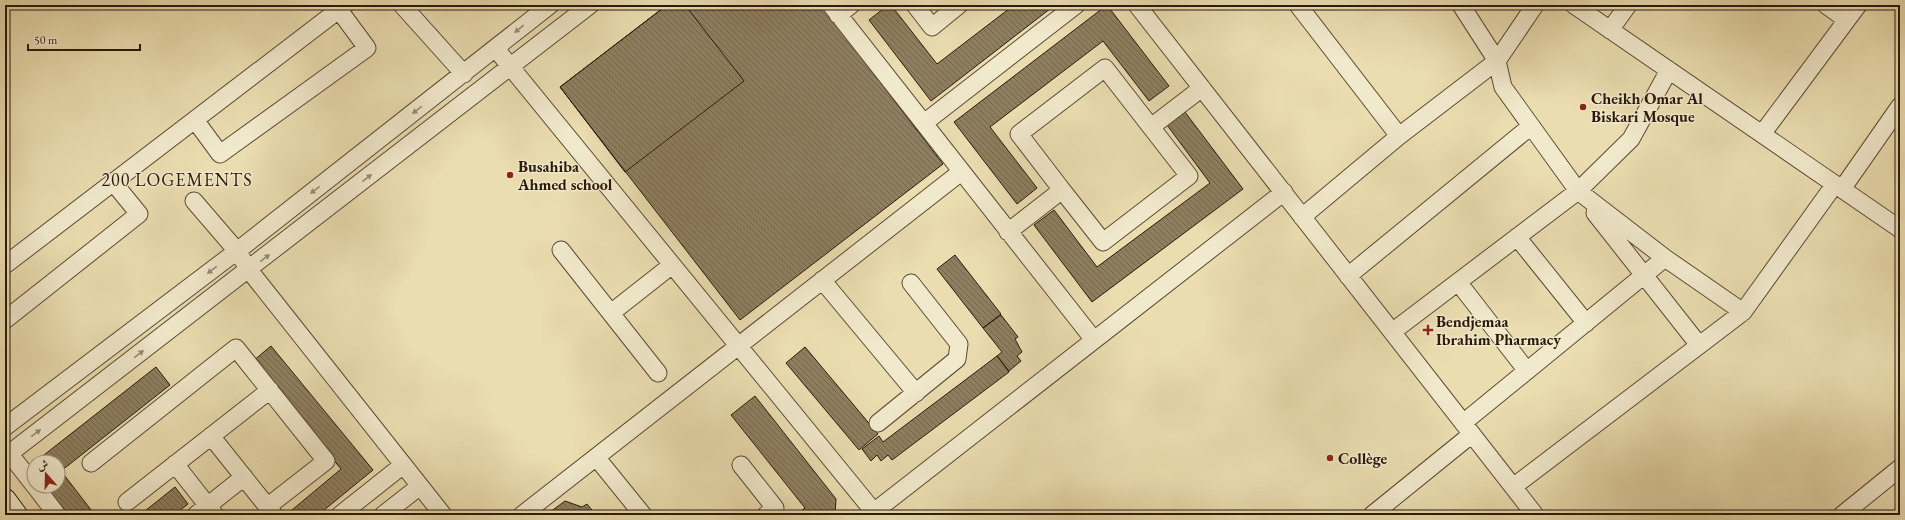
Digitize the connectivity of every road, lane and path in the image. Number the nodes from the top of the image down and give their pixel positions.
1 (402, 5) edge
2 (550, 5) edge
3 (590, 5) edge
4 (915, 5) edge
5 (959, 5) edge
6 (1076, 5) edge
7 (1137, 5) edge
8 (1298, 5) edge
9 (1461, 5) edge
10 (1535, 5) edge
11 (1574, 5) edge
12 (1628, 5) edge
13 (1826, 5) edge
14 (1858, 5) edge
15 (342, 7) edge
16 (840, 8) edge
17 (1847, 20) junction
18 (1610, 30) junction
19 (496, 48) junction
20 (1497, 60) junction
21 (511, 67) junction
22 (1669, 70) junction
23 (464, 74) junction
24 (1202, 88) junction
25 (1900, 106) edge
26 (195, 120) junction
27 (924, 124) junction
28 (1531, 126) junction
29 (1151, 127) junction
30 (1762, 134) junction
31 (1399, 136) junction
32 (961, 172) junction
33 (113, 182) junction
34 (1838, 187) junction
35 (1062, 190) junction
36 (1578, 191) junction
37 (1284, 192) junction
38 (194, 201) dead end
39 (1302, 217) junction
40 (1900, 229) edge
41 (1008, 232) junction
42 (1517, 237) junction
43 (561, 250) dead end
44 (237, 251) junction
45 (1665, 258) junction
46 (5, 265) edge
47 (672, 265) junction
48 (249, 270) junction
49 (1645, 274) junction
50 (1348, 276) junction
51 (822, 280) junction
52 (1458, 282) junction
53 (911, 283) dead end
54 (1743, 312) junction
55 (611, 313) junction
56 (5, 320) edge
57 (1586, 323) junction
58 (1392, 332) junction
59 (1094, 340) junction
60 (1699, 345) junction
61 (738, 346) junction
62 (1527, 371) junction
63 (658, 373) dead end
64 (270, 390) junction
65 (916, 393) junction
66 (6, 423) edge
67 (878, 423) dead end
68 (1467, 429) junction
69 (211, 436) junction
70 (7, 455) edge
71 (596, 457) junction
72 (91, 463) dead end
73 (175, 464) junction
74 (403, 465) junction
75 (741, 465) dead end
76 (1900, 468) edge
77 (26, 477) edge
78 (244, 477) junction
79 (420, 486) junction
80 (1513, 487) junction
81 (41, 494) edge
82 (5, 500) edge
83 (127, 502) dead end
84 (270, 511) edge
85 (207, 512) edge
86 (872, 513) edge
87 (16, 515) edge
88 (58, 515) edge
89 (340, 515) edge
90 (383, 515) edge
91 (443, 515) edge
92 (522, 515) edge
93 (643, 515) edge
94 (766, 515) edge
95 (1372, 515) edge
96 (1535, 515) edge
97 (1842, 515) edge

1 - 23 street
2 -> 19 street
3 - 21 street
4 - 5 street
6 - 27 street
7 - 24 street
8 - 31 street
9 - 20 street
10 - 20 street
11 - 18 street
12 - 18 street
13 - 17 street
14 - 17 street
15 - 26 street
15 - 26 street
16 - 27 street
17 - 30 street
18 - 22 street
19 - 21 street
19 - 23 street
20 - 28 street
20 - 31 street
21 - 47 street
48 -> 21 street
22 - 30 street
22 - 36 street
23 -> 44 street
24 - 29 street
24 - 37 street
25 - 34 street
26 - 33 street
27 - 32 street
28 - 36 street
28 - 50 street
29 - 35 street
29 - 35 street
30 - 34 street
31 - 39 street
32 - 41 street
32 - 51 street
33 - 46 street
33 - 56 street
34 - 40 street
34 - 54 street
35 - 41 street
36 - 42 street
36 - 45 street
36 - 49 street
37 - 39 street
37 - 59 street
38 - 44 street
39 - 50 street
41 - 59 street
42 - 52 street
42 - 57 street
43 - 55 street
44 - 48 street
44 -> 66 street
45 - 49 street
45 - 54 street
47 - 55 street
47 - 61 street
70 -> 48 street
48 - 74 street
49 - 57 street
49 - 60 street
50 - 58 street
51 - 61 street
51 - 65 street
52 - 58 street
52 - 62 street
53 - 65 street
54 - 60 street
55 - 63 street
57 - 62 street
58 - 68 street
59 - 86 street
60 - 80 street
61 - 71 street
61 - 86 street
62 - 68 street
64 - 69 street
64 - 72 street
64 - 84 street
65 - 67 street
68 - 80 street
68 - 95 street
69 - 73 street
69 - 78 street
70 - 77 street
71 - 92 street
71 - 93 street
73 - 83 street
73 - 85 street
74 - 79 street
74 - 89 street
75 - 94 street
76 - 97 street
78 - 84 street
78 - 85 street
79 - 90 street
79 - 91 street
80 - 96 street
81 - 88 street
82 - 87 main road

